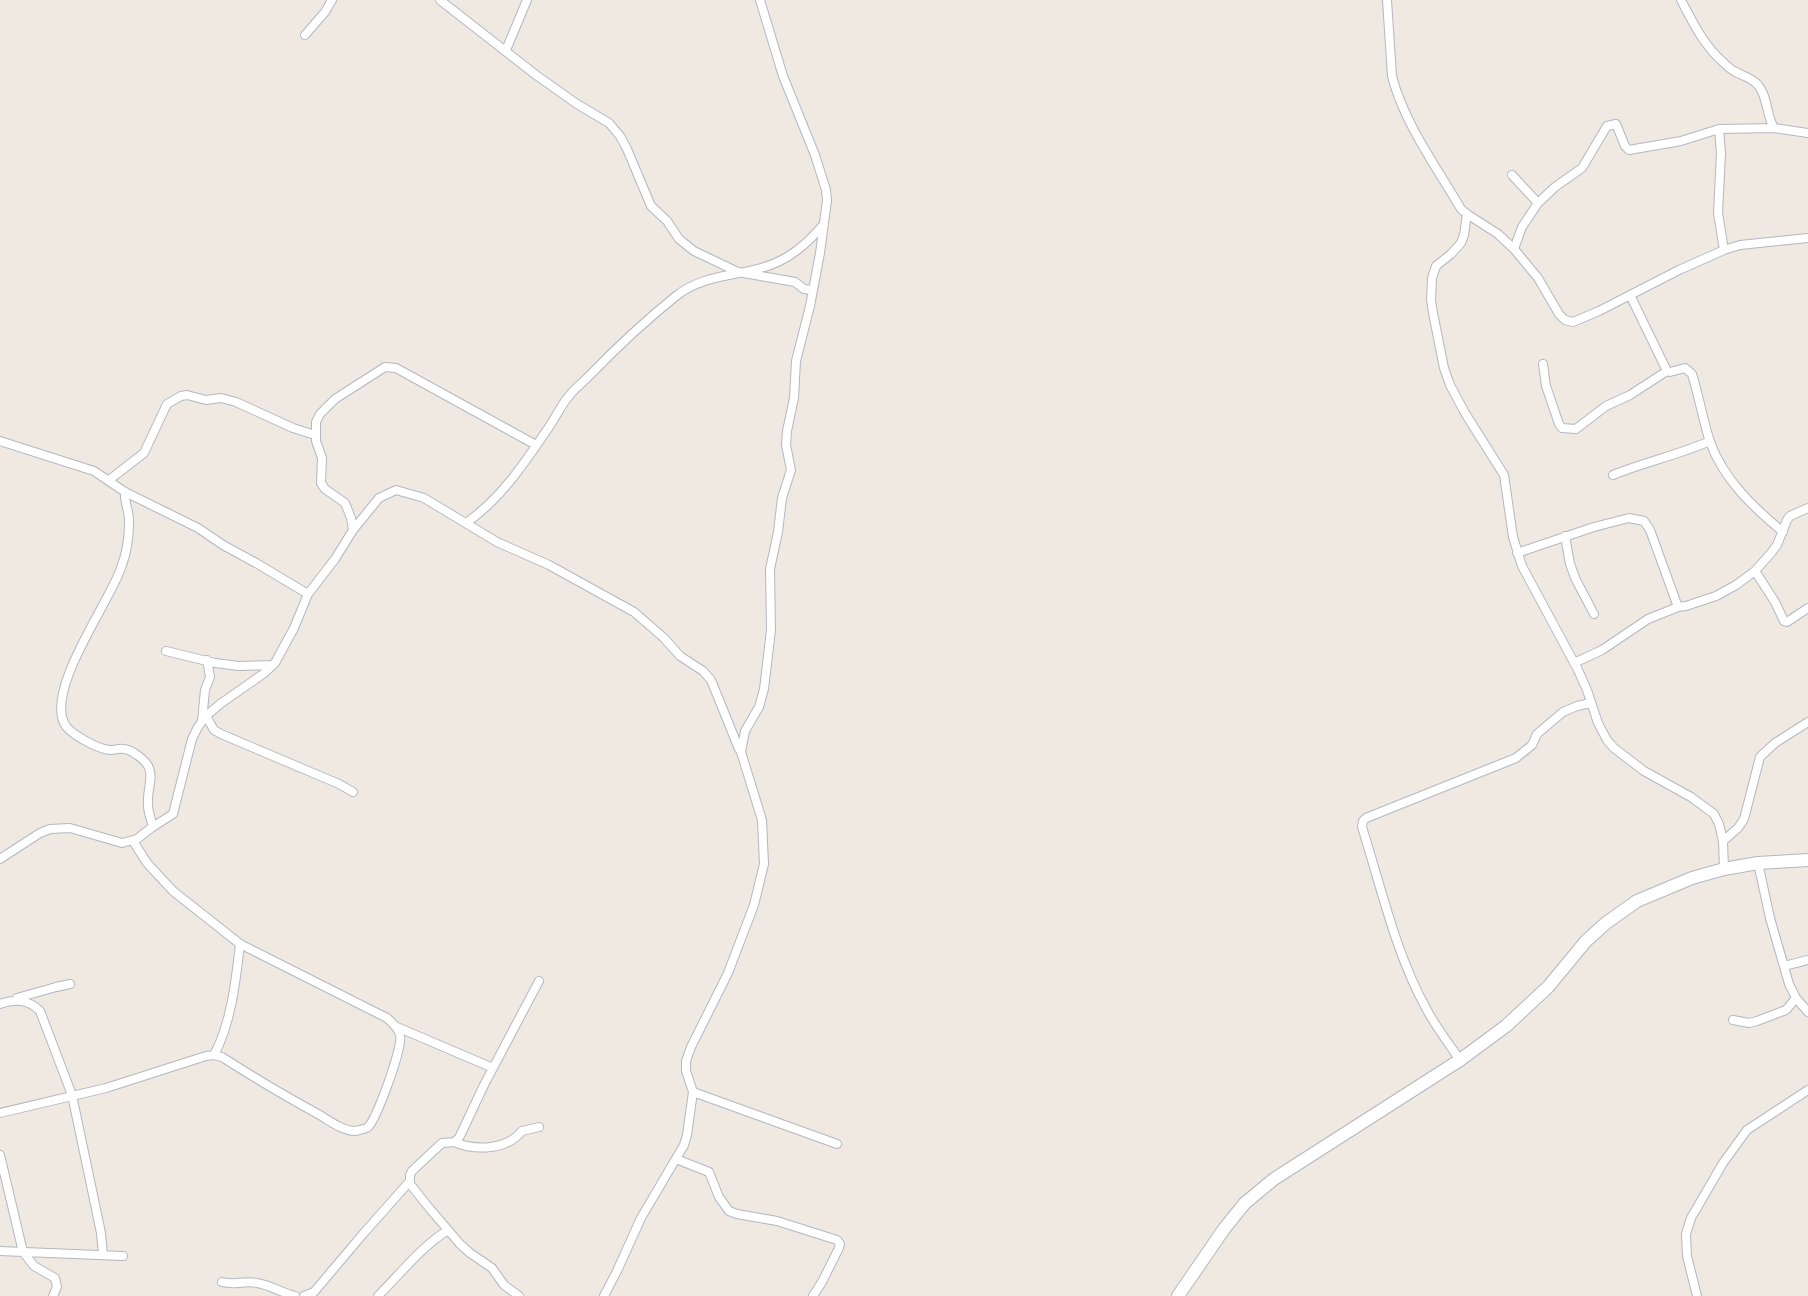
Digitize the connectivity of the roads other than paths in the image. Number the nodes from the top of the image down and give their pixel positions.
1 (332, 0) edge
2 (441, 0) edge
3 (527, 0) edge
4 (760, 0) edge
5 (1388, 0) edge
6 (1681, 0) edge
7 (305, 35) dead end
8 (506, 50) junction
9 (1774, 128) junction
10 (1719, 129) junction
11 (1808, 133) edge
12 (1512, 175) dead end
13 (1538, 203) junction
14 (1467, 214) junction
15 (825, 224) junction
16 (1808, 238) edge
17 (1514, 249) junction
18 (1724, 250) junction
19 (738, 272) junction
20 (813, 290) junction
21 (1630, 295) junction
22 (1543, 364) dead end
23 (1667, 371) junction
24 (315, 435) junction
25 (0, 441) edge
26 (1710, 441) junction
27 (536, 445) junction
28 (1613, 475) dead end
29 (109, 480) junction
30 (125, 492) junction
31 (1808, 508) edge
32 (466, 523) junction
33 (353, 530) junction
34 (1783, 532) junction
35 (1565, 536) junction
36 (1517, 553) junction
37 (1755, 571) junction
38 (308, 594) junction
39 (1678, 607) junction
40 (1808, 608) edge
41 (1594, 614) dead end
42 (166, 651) dead end
43 (207, 660) junction
44 (1574, 663) junction
45 (273, 665) junction
46 (1591, 703) junction
47 (204, 719) junction
48 (1808, 722) edge
49 (741, 752) junction
50 (354, 792) dead end
51 (153, 826) junction
52 (133, 841) junction
53 (1723, 842) junction
54 (0, 859) edge
55 (1808, 860) edge
56 (1758, 863) junction
57 (1724, 869) junction
58 (240, 944) junction
59 (1808, 960) edge
60 (1784, 966) junction
61 (539, 981) dead end
62 (70, 984) dead end
63 (1796, 998) junction
64 (14, 1000) junction
65 (0, 1004) edge
66 (1808, 1012) edge
67 (1732, 1020) dead end
68 (396, 1027) junction
69 (214, 1055) junction
70 (1460, 1060) junction
71 (494, 1068) junction
72 (1808, 1090) edge
73 (693, 1092) junction
74 (72, 1095) junction
75 (0, 1113) edge
76 (539, 1127) dead end
77 (454, 1142) junction
78 (837, 1144) dead end
79 (0, 1155) edge
80 (676, 1159) junction
81 (410, 1181) junction
82 (448, 1230) junction
83 (0, 1251) edge
84 (23, 1252) junction
85 (103, 1255) junction
86 (123, 1256) dead end
87 (222, 1282) dead end
88 (53, 1296) edge
89 (295, 1296) edge
90 (304, 1296) edge
91 (378, 1296) edge
92 (519, 1296) edge
93 (604, 1296) edge
94 (813, 1296) edge
95 (1178, 1296) edge
96 (1697, 1296) edge

1 - 7 street
2 - 8 street
3 - 8 street
4 - 15 street
5 - 14 street
6 - 9 street
8 - 19 street
9 - 10 street
9 - 11 street
10 - 13 street
10 - 18 street
12 - 13 street
13 - 17 street
14 - 17 street
14 - 36 street
15 - 19 street
15 - 20 street
16 - 18 street
17 - 21 street
18 - 21 street
19 - 20 street
19 - 27 street
20 - 49 street
21 - 23 street
22 - 23 street
23 - 26 street
24 - 27 street
24 - 29 street
24 - 33 street
25 - 29 street
26 - 28 street
26 - 34 street
27 - 32 street
29 - 30 street
30 - 38 street
30 - 51 street
31 - 34 street
32 - 33 street
32 - 49 street
33 - 38 street
34 - 37 street
35 - 36 street
35 - 39 street
35 - 41 street
36 - 44 street
37 - 39 street
37 - 40 street
38 - 45 street
39 - 44 street
42 - 43 street
43 - 45 street
43 - 47 street
44 - 46 street
45 - 47 street
46 - 53 street
46 - 70 street
47 - 50 street
47 - 51 street
48 - 53 street
49 - 73 street
51 - 52 street
52 - 54 street
52 - 58 street
53 - 57 street
55 - 56 main road
56 - 57 main road
56 - 60 street
57 - 70 main road
58 - 68 street
58 - 69 street
59 - 60 street
60 - 63 street
61 - 71 street
62 - 64 street
63 - 66 street
63 - 67 street
64 - 65 street
64 - 74 street
68 - 69 street
68 - 71 street
69 - 74 street
70 - 95 main road
71 - 77 street
72 - 96 street
73 - 78 street
73 - 80 street
74 - 75 street
74 - 85 street
76 - 77 street
77 - 81 street
79 - 84 street
80 - 93 street
80 - 94 street
81 - 82 street
81 - 90 street
82 - 91 street
82 - 92 street
83 - 84 street
84 - 85 street
84 - 88 street
85 - 86 street
87 - 89 street

